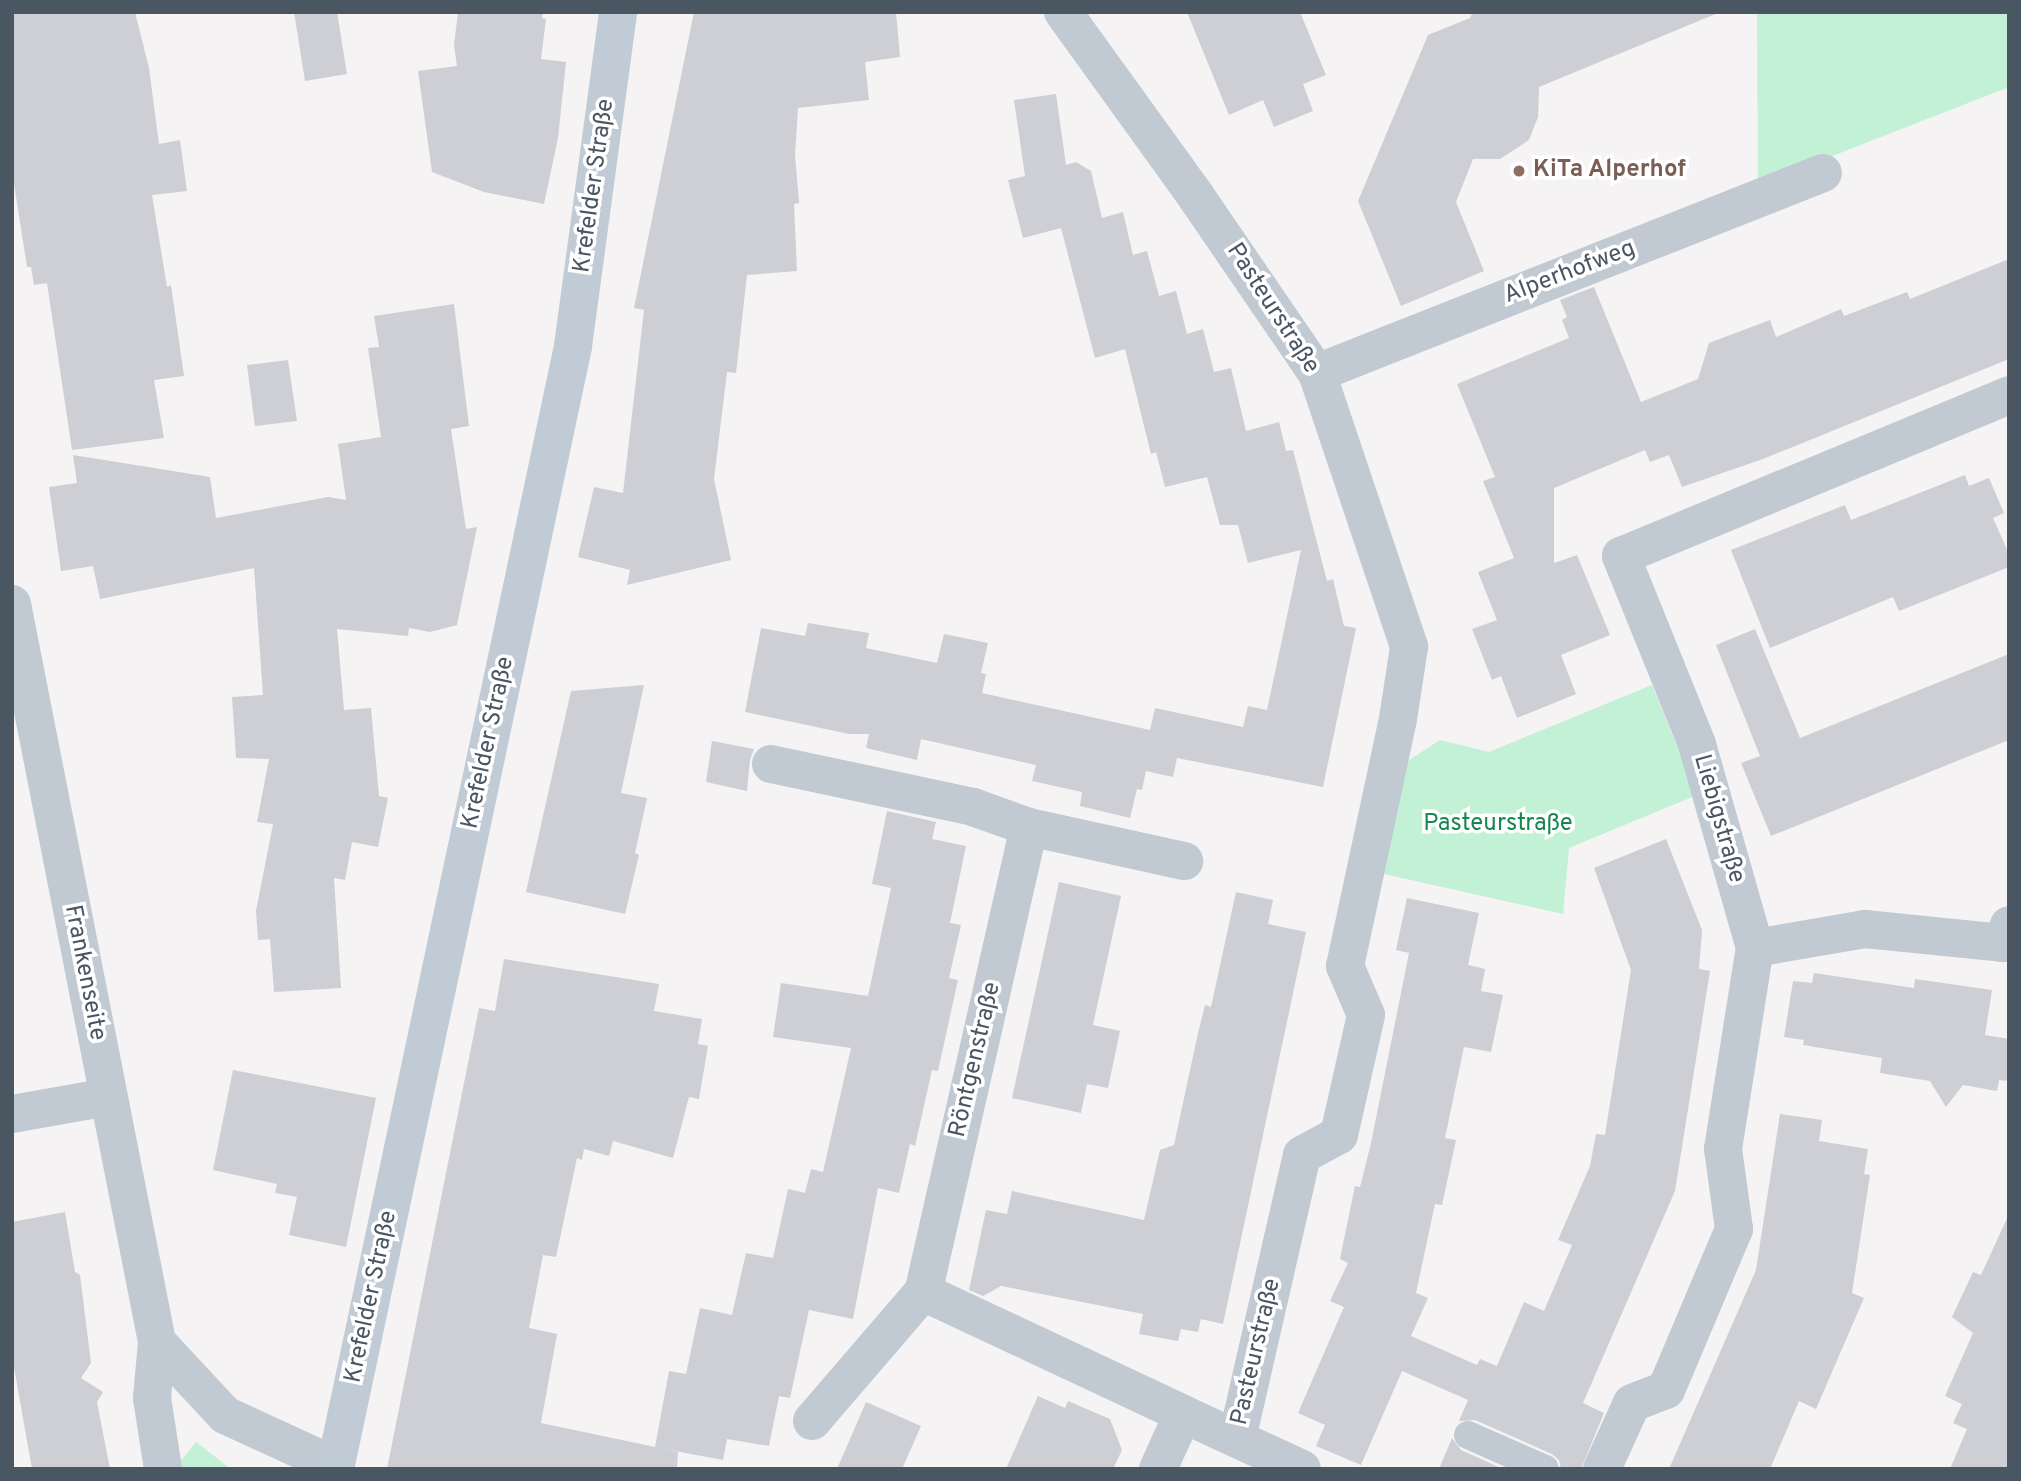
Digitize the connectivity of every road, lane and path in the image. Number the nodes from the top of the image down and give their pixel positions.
1 (618, 12) edge
2 (1063, 12) edge
3 (1823, 173) dead end
4 (1317, 373) junction
5 (2009, 395) edge
6 (12, 604) edge
7 (771, 764) dead end
8 (1029, 827) junction
9 (1184, 861) dead end
10 (2009, 925) edge
11 (1755, 948) junction
12 (108, 1097) junction
13 (12, 1114) edge
14 (923, 1292) junction
15 (157, 1342) junction
16 (1183, 1414) junction
17 (812, 1421) dead end
18 (1468, 1435) dead end
19 (1237, 1439) junction
20 (336, 1467) edge
21 (163, 1469) edge
22 (1158, 1469) edge
23 (1302, 1469) edge
24 (1545, 1469) edge
25 (1602, 1469) edge

1 - 20 street, Krefelder Straße
2 - 4 street, Pasteurstraße
3 - 4 street, Alperhofweg
4 - 19 street, Pasteurstraße
5 - 11 street, Liebigstraße
6 - 12 street, Frankenseite
7 - 8 street
8 - 9 street
8 - 14 street, Röntgenstraße
10 - 11 street
11 - 25 street, Liebigstraße
12 - 13 street
12 - 15 street, Frankenseite
14 - 16 street
14 - 17 street, Röntgenstraße
15 - 20 street
15 - 21 street, Frankenseite
16 - 19 street
16 - 22 street
18 - 24 lane
19 - 23 street

